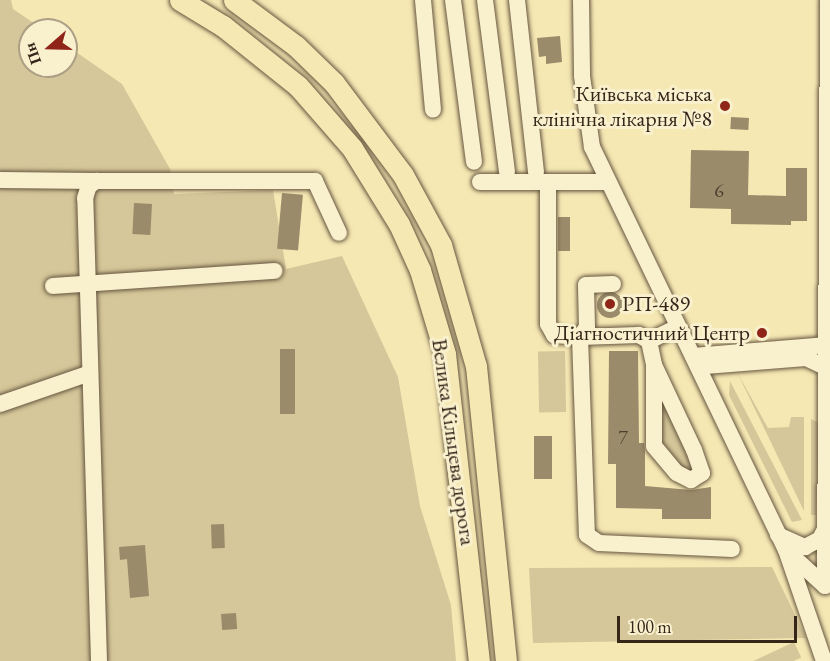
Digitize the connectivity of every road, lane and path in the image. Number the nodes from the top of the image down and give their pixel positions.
1 (180, 0) edge
2 (234, 0) edge
3 (423, 0) edge
4 (453, 0) edge
5 (485, 0) edge
6 (517, 0) edge
7 (580, 0) edge
8 (828, 0) edge
9 (433, 110) dead end
10 (829, 148) edge
11 (474, 162) dead end
12 (507, 172) dead end
13 (542, 177) junction
14 (0, 180) edge
15 (96, 181) junction
16 (480, 182) dead end
17 (607, 182) junction
18 (339, 233) dead end
19 (274, 271) dead end
20 (88, 282) junction
21 (613, 284) dead end
22 (53, 286) dead end
23 (829, 292) edge
24 (678, 327) junction
25 (580, 337) junction
26 (649, 341) junction
27 (828, 345) junction
28 (696, 361) junction
29 (654, 365) junction
30 (827, 368) junction
31 (90, 373) junction
32 (0, 404) edge
33 (828, 457) edge
34 (825, 529) junction
35 (778, 534) junction
36 (732, 549) dead end
37 (786, 550) junction
38 (828, 586) edge
39 (811, 612) junction
40 (830, 624) edge
41 (830, 634) edge
42 (824, 656) edge
43 (99, 661) edge
44 (479, 661) edge
45 (506, 661) edge

1 - 44 main road, Велика Кільцева дорога
2 - 45 main road, Велика Кільцева дорога
3 - 9 street
4 - 11 street
5 - 12 street
6 - 13 street
7 - 17 street
8 - 10 street
10 - 23 street
13 - 16 street
13 - 17 street
13 - 25 street
14 - 15 street
15 - 18 street
15 - 20 street
17 - 24 street
19 - 20 street
20 - 22 street
20 - 31 street
21 - 25 street
23 - 27 street
24 - 26 street
24 - 28 street
25 - 26 street
25 - 36 street
26 - 29 street
27 - 28 street
27 - 30 street
28 - 30 street
28 - 35 street
29 - 29 street
30 - 33 street
31 - 32 street
31 - 43 street
33 - 34 street
34 - 35 street
34 - 38 street
35 - 37 street
37 - 38 street
37 - 39 street
38 - 39 street
39 - 40 street
39 - 42 street
41 - 42 street

